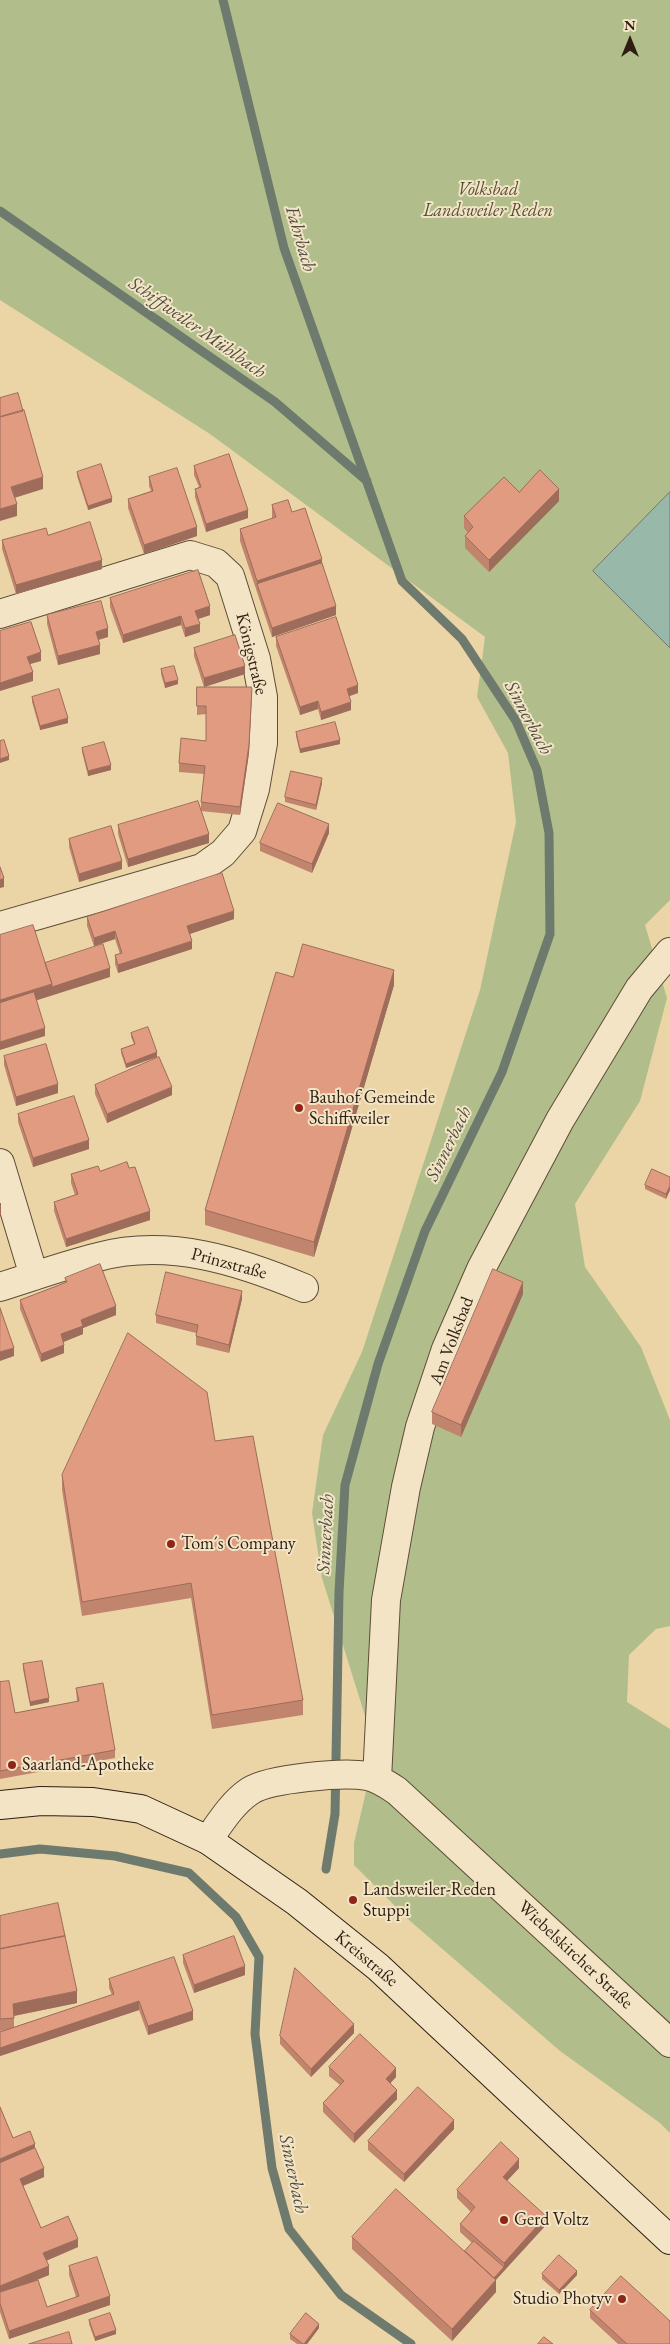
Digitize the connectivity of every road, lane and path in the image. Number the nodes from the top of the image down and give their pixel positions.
1 (0, 614) edge
2 (0, 926) edge
3 (670, 952) edge
4 (0, 1163) edge
5 (34, 1276) junction
6 (0, 1287) edge
7 (304, 1288) dead end
8 (364, 1778) junction
9 (0, 1805) edge
10 (208, 1840) junction
11 (670, 2043) edge
12 (670, 2240) edge

1 - 2 street, Königstraße
3 - 8 street, Am Volksbad
4 - 5 street
5 - 6 street, Prinzstraße
5 - 7 street, Prinzstraße
8 - 10 street
8 - 11 street, Wiebelskircher Straße
9 - 10 street, Kreisstraße
10 - 12 street, Kreisstraße

